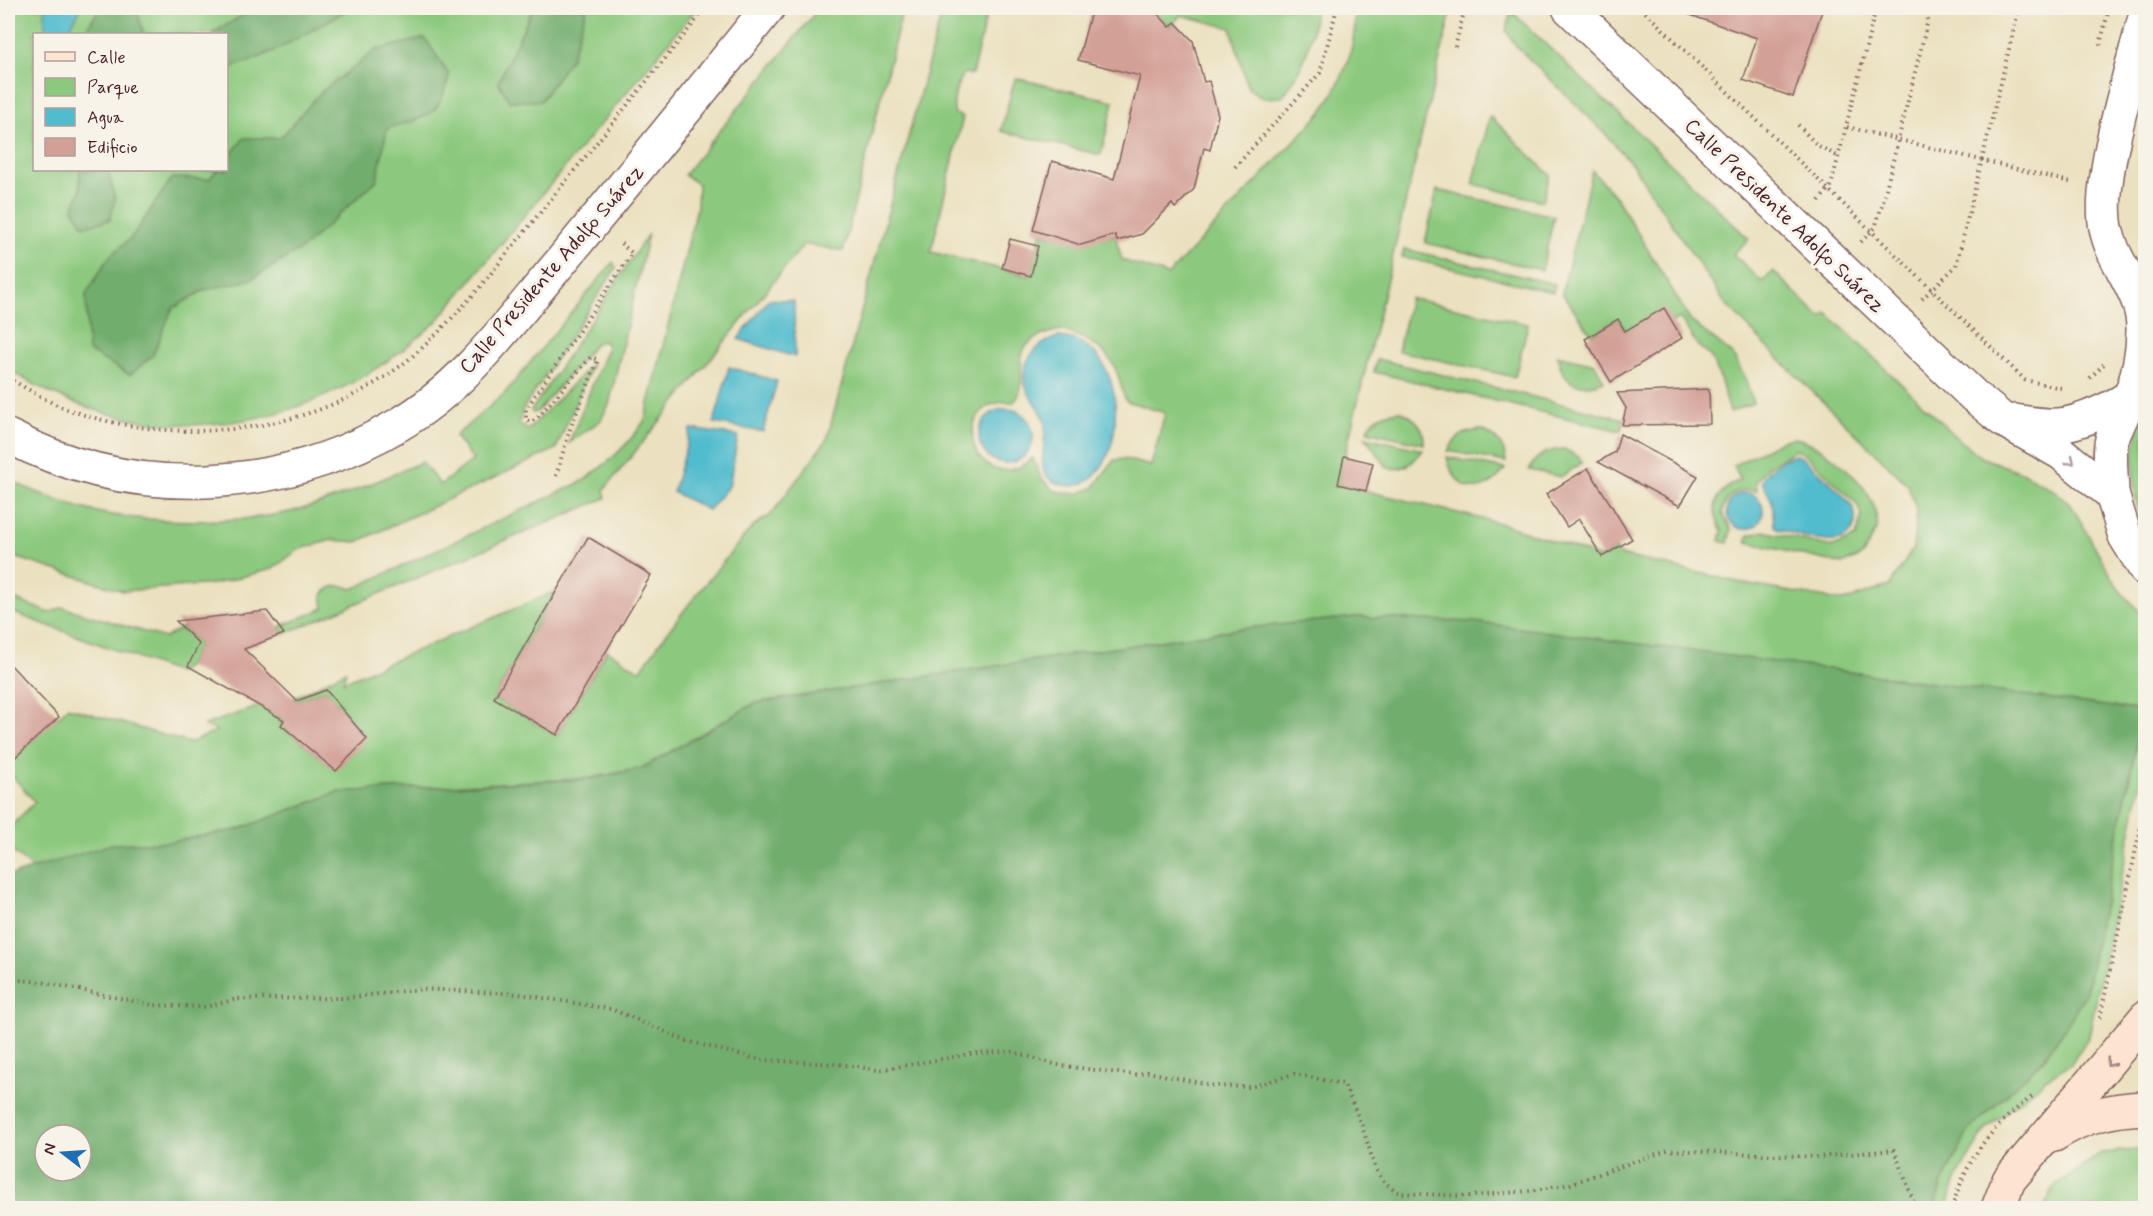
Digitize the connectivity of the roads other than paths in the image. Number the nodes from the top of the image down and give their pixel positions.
1 (768, 8) edge
2 (1569, 8) edge
3 (2145, 13) edge
4 (2140, 288) edge
5 (2138, 390) edge
6 (2004, 420) junction
7 (8, 436) edge
8 (2112, 494) junction
9 (2145, 570) edge
10 (2145, 1017) edge
11 (2145, 1108) edge
12 (2038, 1146) junction
13 (1998, 1209) edge

1 - 7 street, Calle Presidente Adolfo Suárez
2 - 6 street, Calle Presidente Adolfo Suárez
3 - 4 street
4 - 5 street
5 - 6 street
5 - 8 street
6 -> 8 street, Calle Presidente Adolfo Suárez
8 - 9 street
10 -> 12 main road
11 - 12 main road
12 - 13 main road

